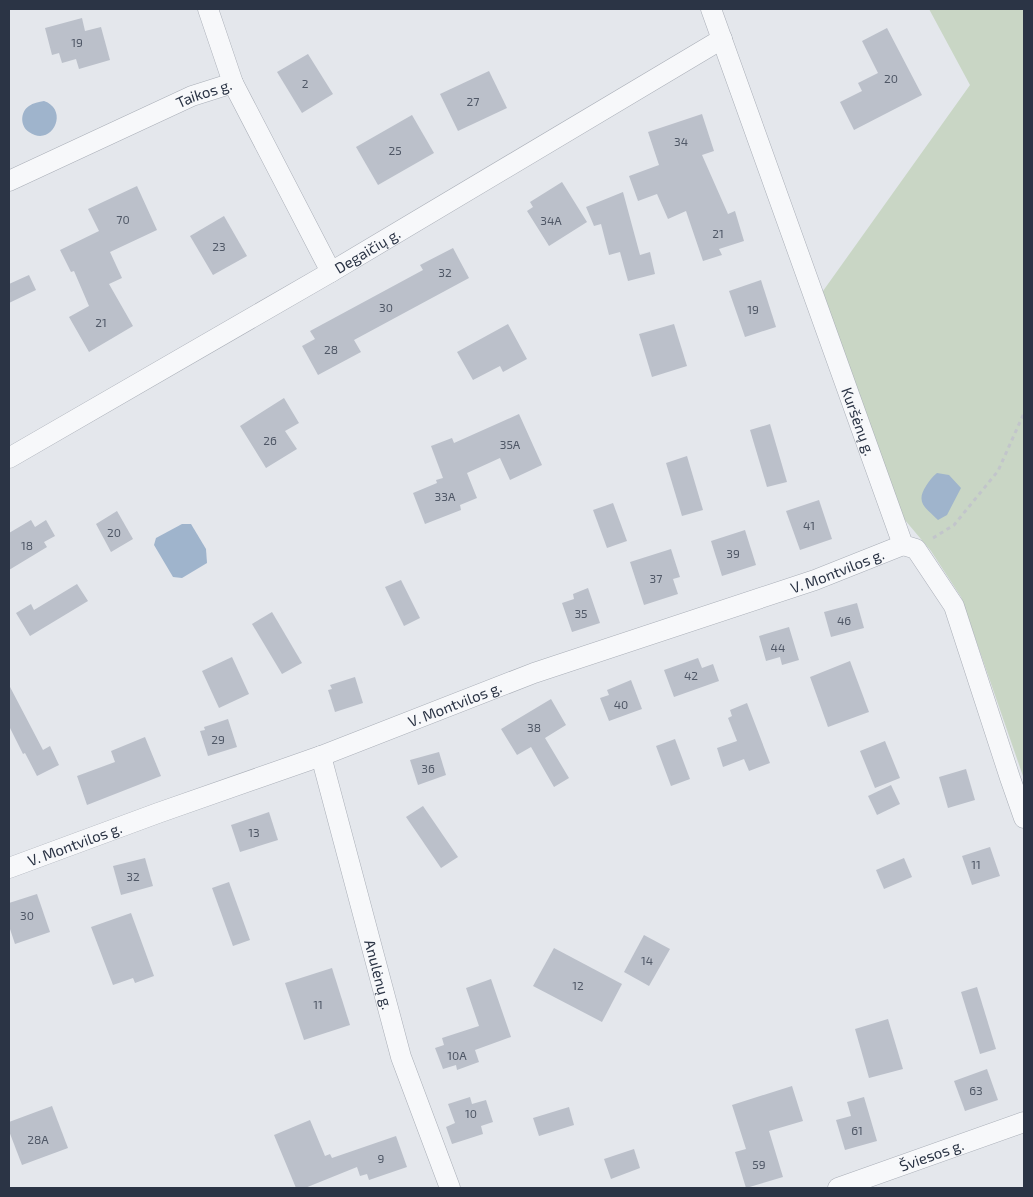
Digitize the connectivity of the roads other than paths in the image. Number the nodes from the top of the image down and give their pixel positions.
1 (208, 9) edge
2 (711, 9) edge
3 (722, 40) junction
4 (233, 83) junction
5 (9, 181) edge
6 (331, 272) junction
7 (9, 458) edge
8 (909, 547) junction
9 (321, 756) junction
10 (1024, 818) edge
11 (9, 868) edge
12 (1024, 1122) edge
13 (450, 1188) edge
14 (838, 1188) edge

1 - 4 street
2 - 3 street, Kuršėnų g.
3 - 6 street, Degaičių g.
3 - 8 street, Kuršėnų g.
4 - 5 street, Taikos g.
4 - 6 street, Taikos g.
6 - 7 street, Degaičių g.
8 - 9 street, V. Montvilos g.
8 - 10 street, Kuršėnų g.
9 - 11 street, V. Montvilos g.
9 - 13 street, Anulėnų g.
12 - 14 street, Šviesos g.

